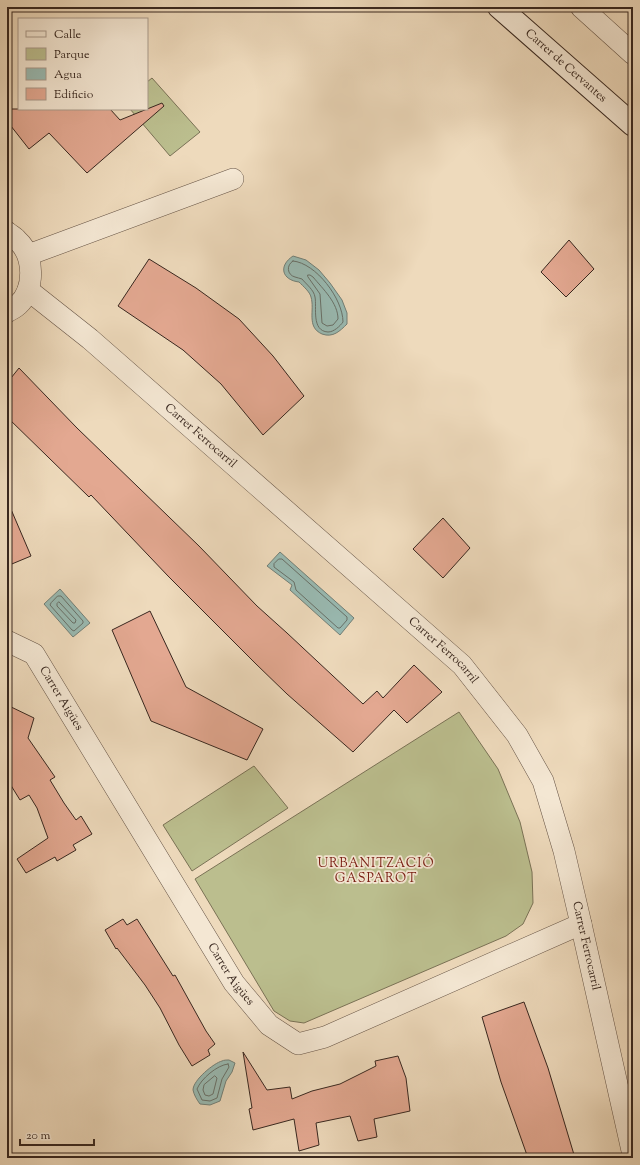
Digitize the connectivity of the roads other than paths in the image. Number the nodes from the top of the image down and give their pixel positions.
1 (499, 7) edge
2 (581, 7) edge
3 (633, 54) edge
4 (633, 125) edge
5 (233, 180) dead end
6 (7, 232) edge
7 (28, 255) junction
8 (28, 290) junction
9 (7, 312) edge
10 (7, 641) edge
11 (581, 924) junction
12 (633, 1156) edge

1 - 4 main road, Carrer de Cervantes
2 - 3 street
5 - 7 street
6 - 7 street
7 - 8 street
8 - 9 street
8 - 11 street, Carrer Ferrocarril
10 - 11 street, Carrer Aigües
11 - 12 street, Carrer Ferrocarril

